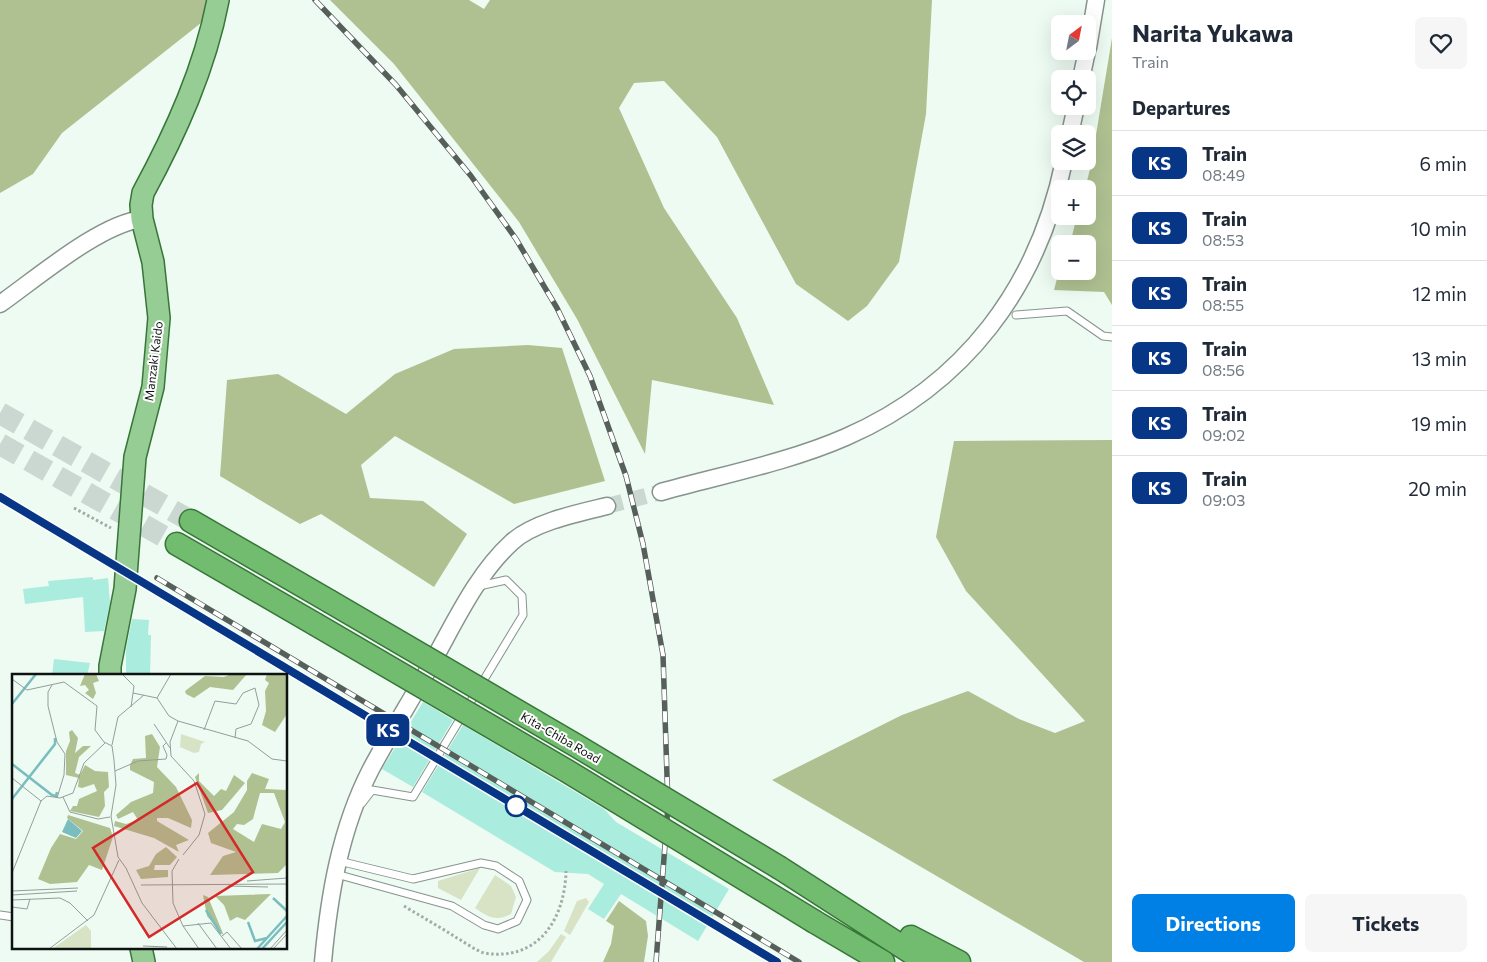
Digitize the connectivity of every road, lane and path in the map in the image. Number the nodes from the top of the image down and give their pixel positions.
1 (218, 0) edge
2 (1096, 0) edge
3 (1093, 15) edge
4 (1062, 170) edge
5 (142, 219) junction
6 (0, 304) edge
7 (1016, 315) dead end
8 (1112, 337) edge
9 (661, 492) tunnel mouth
10 (607, 506) tunnel mouth
11 (74, 508) dead end
12 (191, 521) tunnel mouth
13 (116, 532) dead end
14 (177, 544) tunnel mouth
15 (476, 587) junction
16 (110, 674) edge
17 (351, 818) junction
18 (337, 867) junction
19 (814, 888) junction
20 (850, 942) junction
21 (323, 962) edge
22 (877, 962) edge
23 (884, 962) edge
24 (926, 962) edge
25 (959, 962) edge

1 - 5 main road, Manzaki Kaido
2 - 3 street
4 - 9 street
5 - 6 street
5 - 16 main road, Manzaki Kaido
7 - 8 lane
10 - 15 street
11 - 13 path
12 - 19 highway, Kita-Chiba Road, bridge
14 - 20 highway, bridge
15 - 17 street
15 - 17 lane
17 - 18 street
18 - 18 lane
18 - 21 street
19 - 24 highway, Kita-Chiba Road
19 - 25 highway
20 - 22 highway
20 - 23 highway

